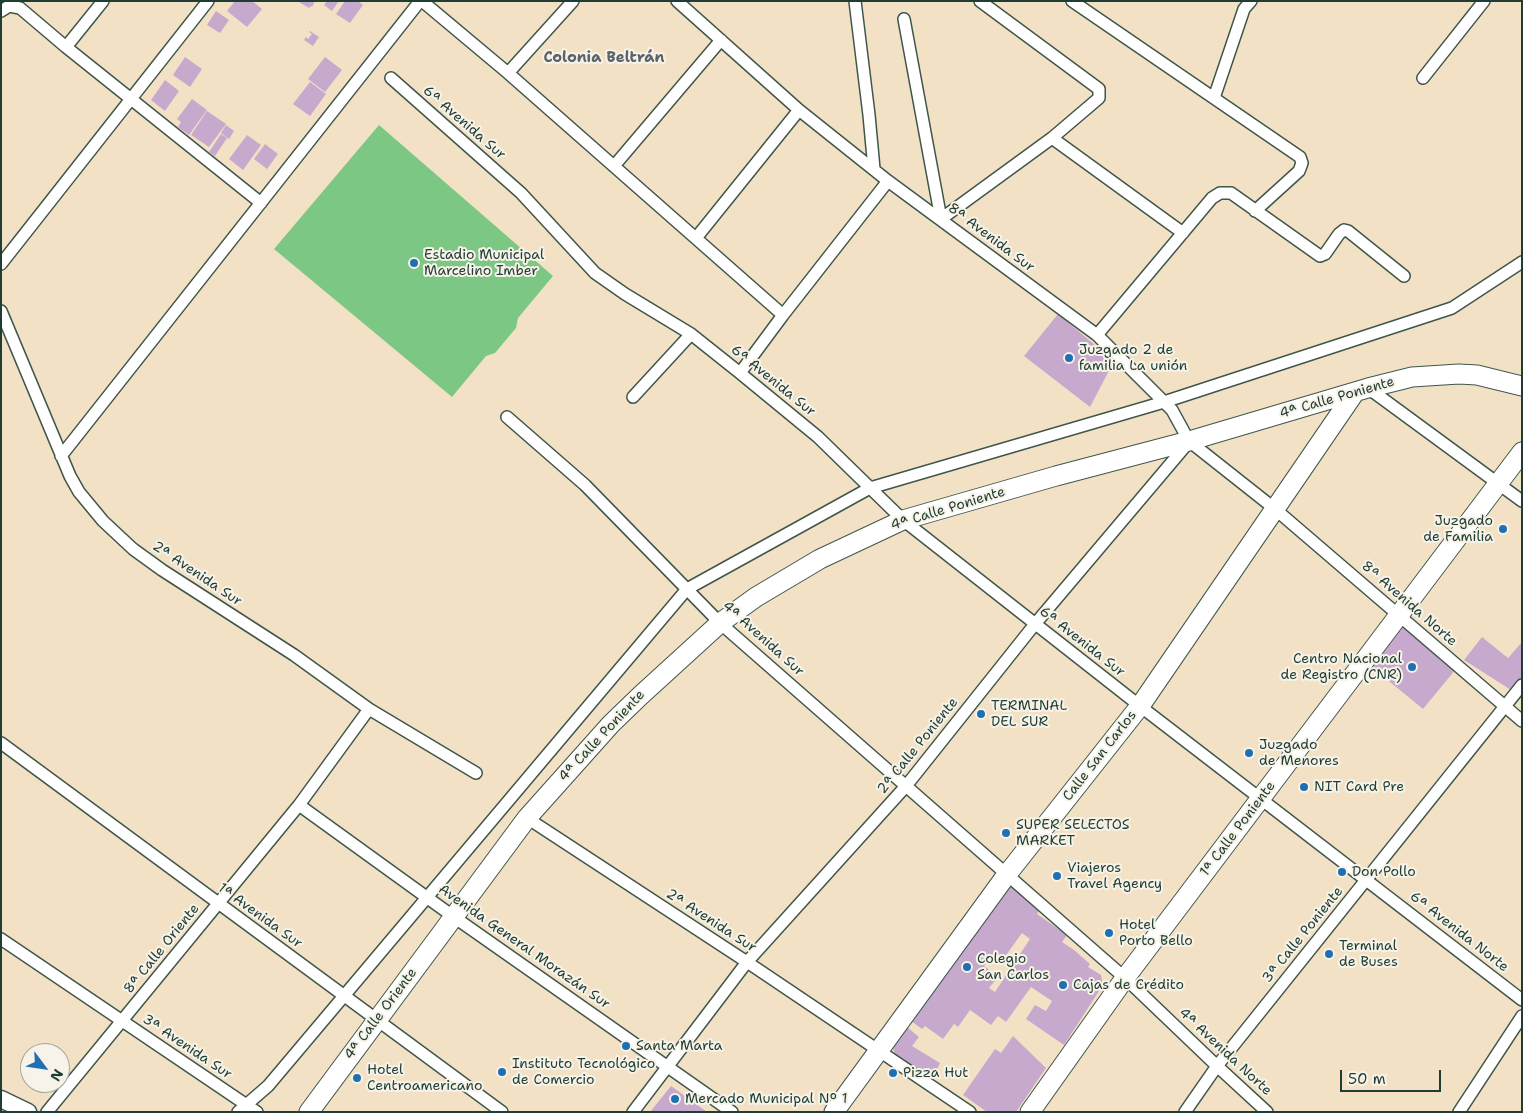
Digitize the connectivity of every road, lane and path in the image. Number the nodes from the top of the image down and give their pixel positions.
1 (103, 1) edge
2 (208, 1) edge
3 (421, 1) edge
4 (572, 1) edge
5 (677, 1) edge
6 (855, 1) edge
7 (980, 1) edge
8 (1072, 1) edge
9 (1251, 1) edge
10 (1484, 1) edge
11 (1, 11) edge
12 (904, 19) dead end
13 (721, 40) junction
14 (66, 47) junction
15 (508, 73) junction
16 (391, 78) dead end
17 (1423, 78) dead end
18 (1214, 98) junction
19 (131, 100) junction
20 (799, 110) junction
21 (1052, 138) junction
22 (614, 166) junction
23 (874, 169) junction
24 (888, 181) junction
25 (261, 203) junction
26 (1255, 211) junction
27 (941, 219) junction
28 (1183, 233) junction
29 (696, 238) junction
30 (1522, 262) edge
31 (1, 264) edge
32 (1404, 276) dead end
33 (1, 311) edge
34 (783, 314) junction
35 (691, 334) junction
36 (1097, 335) junction
37 (740, 373) junction
38 (1522, 386) edge
39 (1362, 390) junction
40 (633, 397) dead end
41 (1164, 402) junction
42 (507, 416) dead end
43 (1189, 441) junction
44 (1522, 452) edge
45 (61, 456) junction
46 (1499, 484) junction
47 (870, 488) junction
48 (1522, 501) edge
49 (1275, 509) junction
50 (903, 520) junction
51 (687, 589) junction
52 (1399, 615) junction
53 (720, 623) junction
54 (1035, 624) junction
55 (1522, 685) edge
56 (1140, 706) junction
57 (1504, 706) junction
58 (369, 709) junction
59 (1522, 721) edge
60 (1, 743) edge
61 (476, 773) dead end
62 (906, 786) junction
63 (1260, 799) junction
64 (300, 805) junction
65 (527, 818) junction
66 (1008, 873) junction
67 (1366, 880) junction
68 (427, 897) junction
69 (218, 903) junction
70 (454, 917) junction
71 (1, 939) edge
72 (748, 962) junction
73 (1125, 978) junction
74 (344, 996) junction
75 (1522, 1000) edge
76 (1522, 1016) edge
77 (377, 1020) junction
78 (122, 1021) junction
79 (878, 1050) junction
80 (1217, 1066) junction
81 (668, 1067) junction
82 (2, 1100) edge
83 (242, 1108) edge
84 (28, 1112) edge
85 (47, 1112) edge
86 (257, 1112) edge
87 (308, 1112) edge
88 (502, 1112) edge
89 (633, 1112) edge
90 (732, 1112) edge
91 (834, 1112) edge
92 (970, 1112) edge
93 (1030, 1112) edge
94 (1185, 1112) edge
95 (1267, 1112) edge
96 (1459, 1112) edge

1 - 14 street
2 - 19 street
3 - 15 street
3 - 25 street
4 - 15 street
5 - 13 street, 8ª Avenida Sur
6 - 23 street
7 - 21 street
8 - 18 street
9 - 18 street
10 - 17 street
11 - 14 street
12 - 27 street
13 - 20 street, 8ª Avenida Sur
13 - 22 street
14 - 19 street
15 - 22 street
16 - 35 street, 6ª Avenida Sur
18 - 26 street
19 - 25 street
19 - 31 street
20 - 23 street, 8ª Avenida Sur
20 - 29 street
21 - 27 street
21 - 28 street
22 - 29 street
23 - 24 street, 8ª Avenida Sur
24 - 27 street, 8ª Avenida Sur
24 - 34 street
25 - 45 street
26 - 28 street
26 - 32 street
27 - 36 street, 8ª Avenida Sur
28 - 36 street
29 - 34 street
30 - 41 street
33 - 45 street, 2ª Avenida Sur
34 - 37 street
35 - 37 street, 6ª Avenida Sur
35 - 40 street
36 - 41 street, 8ª Avenida Sur
37 - 47 street, 6ª Avenida Sur
38 - 39 main road, 4ª Calle Poniente
39 - 43 main road, 4ª Calle Poniente
39 - 46 street
39 - 49 main road, Calle San Carlos
41 - 43 street, 8ª Avenida Sur
41 - 47 street
42 - 51 street, 4ª Avenida Sur
43 - 49 street, 8ª Avenida Sur
43 - 50 main road, 4ª Calle Poniente
43 - 54 street, 2ª Calle Poniente
44 - 46 main road, 1ª Calle Poniente
45 - 58 street, 2ª Avenida Sur
46 - 48 street
46 - 52 main road, 1ª Calle Poniente
47 - 50 street, 6ª Avenida Sur
47 - 51 street
49 - 52 street, 8ª Avenida Norte
49 - 56 main road, Calle San Carlos
50 - 53 main road, 4ª Calle Poniente
50 - 54 street, 6ª Avenida Sur
51 - 53 street, 4ª Avenida Sur
51 - 68 street
52 - 57 street, 8ª Avenida Norte
52 - 63 main road, 1ª Calle Poniente
53 - 62 street, 4ª Avenida Sur
53 - 65 main road, 4ª Calle Poniente
54 - 56 street, 6ª Avenida Sur
54 - 62 street, 2ª Calle Poniente
55 - 57 street, 3ª Calle Poniente
56 - 63 street, 6ª Avenida Norte
56 - 66 main road, Calle San Carlos
57 - 59 street, 8ª Avenida Norte
57 - 67 street, 3ª Calle Poniente
58 - 61 street, 2ª Avenida Sur
58 - 64 street, 8ª Calle Oriente
60 - 69 street, 1ª Avenida Sur
62 - 66 street, 4ª Avenida Sur
62 - 72 street, 2ª Calle Poniente
63 - 67 street, 6ª Avenida Norte
63 - 73 main road, 1ª Calle Poniente
64 - 68 street, Avenida General Morazán Sur
64 - 69 street, 8ª Calle Oriente
65 - 70 main road, 4ª Calle Poniente
65 - 72 street, 2ª Avenida Sur
66 - 73 street, 4ª Avenida Norte
66 - 79 main road, Calle San Carlos
67 - 75 street, 6ª Avenida Norte
67 - 80 street, 3ª Calle Poniente
68 - 70 street, Avenida General Morazán Sur
68 - 74 street
69 - 74 street, 1ª Avenida Sur
69 - 78 street, 8ª Calle Oriente
70 - 77 main road, 4ª Calle Oriente
70 - 81 street, Avenida General Morazán Sur
71 - 78 street, 3ª Avenida Sur
72 - 79 street, 2ª Avenida Sur
72 - 81 street, 2ª Calle Poniente
73 - 80 street, 4ª Avenida Norte
73 - 93 main road, 1ª Calle Poniente
74 - 77 street, 1ª Avenida Sur
74 - 83 street
76 - 96 street
77 - 87 main road, 4ª Calle Oriente
77 - 88 street, 1ª Avenida Sur
78 - 83 street, 3ª Avenida Sur
78 - 85 street, 8ª Calle Oriente
79 - 91 main road, Calle San Carlos
79 - 92 street, 2ª Avenida Sur
80 - 94 street, 3ª Calle Poniente
80 - 95 street, 4ª Avenida Norte
81 - 89 street, 2ª Calle Poniente
81 - 90 street, Avenida General Morazán Sur
82 - 84 street
83 - 86 street, 3ª Avenida Sur

